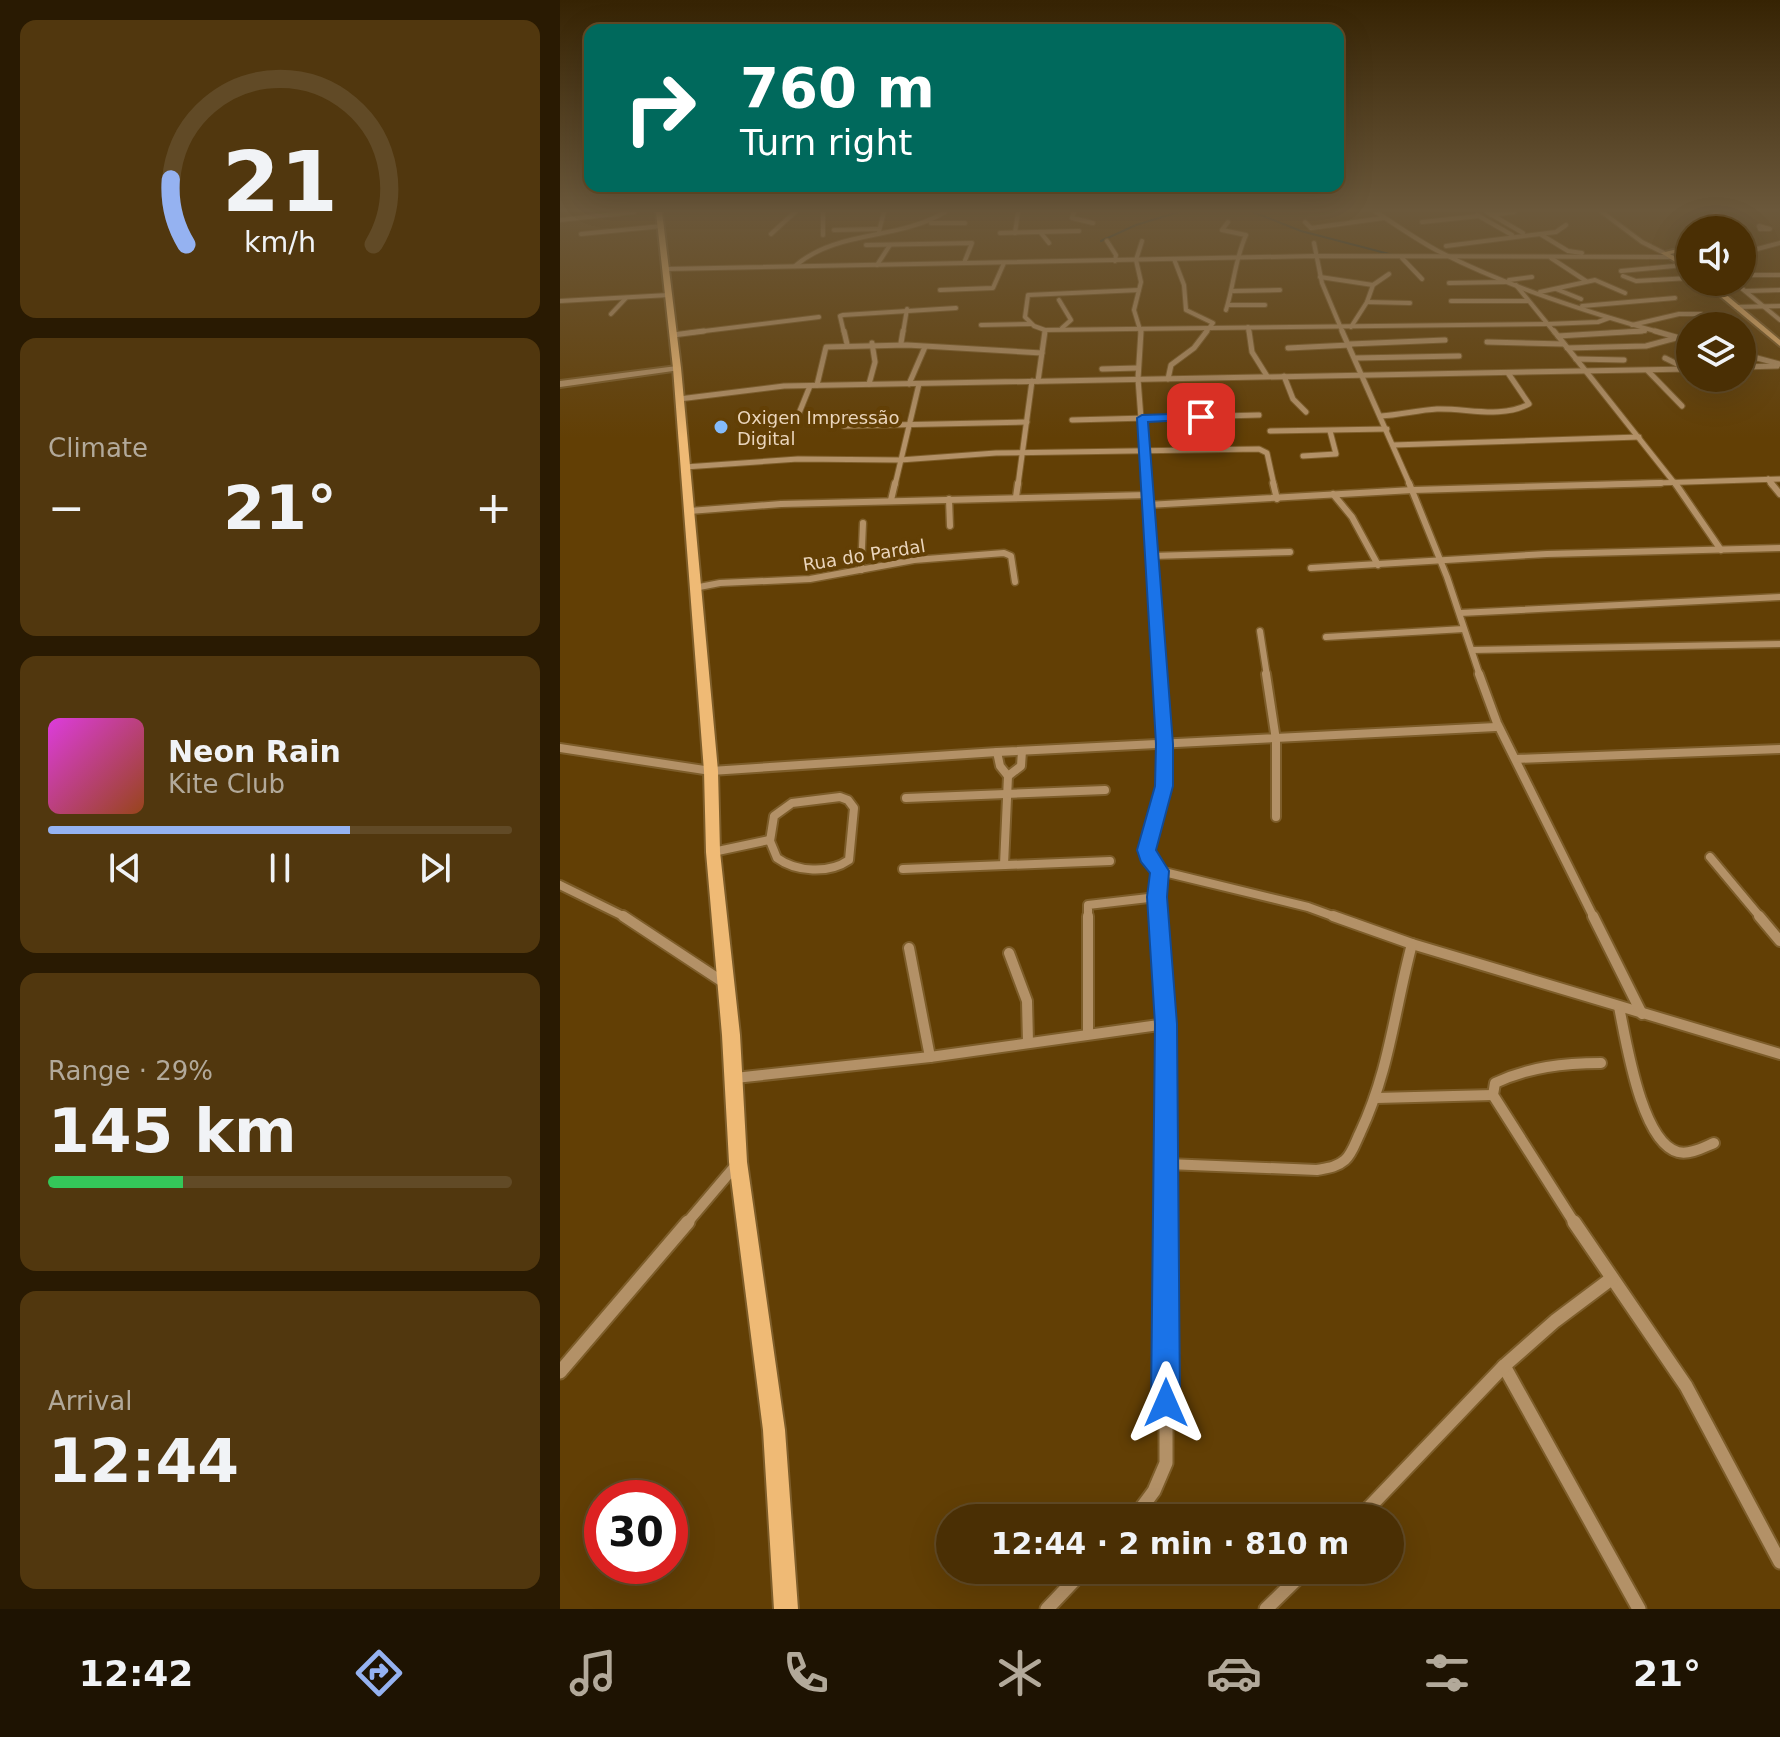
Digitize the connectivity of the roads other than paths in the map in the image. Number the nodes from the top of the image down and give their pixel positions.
1 (668, 287) edge
2 (993, 287) edge
3 (1184, 287) edge
4 (1233, 287) edge
5 (1324, 287) edge
6 (1372, 287) edge
7 (1516, 287) edge
8 (1526, 287) edge
9 (1563, 287) edge
10 (1612, 287) edge
11 (1556, 289) junction
12 (940, 290) dead end
13 (1139, 290) joint
14 (1280, 290) dead end
15 (1780, 290) edge
16 (1233, 291) junction
17 (1756, 291) edge
18 (1540, 292) junction
19 (1625, 293) dead end
20 (669, 295) junction
21 (1723, 296) edge
22 (1751, 296) edge
23 (626, 297) junction
24 (1675, 298) dead end
25 (1581, 299) dead end
26 (1059, 300) dead end
27 (560, 301) edge
28 (1451, 301) dead end
29 (1528, 301) junction
30 (1367, 302) junction
31 (1410, 303) dead end
32 (1265, 305) dead end
33 (1577, 307) junction
34 (956, 308) dead end
35 (1780, 308) edge
36 (907, 309) junction
37 (1738, 309) junction
38 (1766, 309) junction
39 (611, 314) dead end
40 (1676, 315) edge
41 (819, 317) dead end
42 (1609, 318) junction
43 (1780, 320) edge
44 (1031, 324) junction
45 (1548, 324) junction
46 (981, 325) dead end
47 (1632, 325) junction
48 (1137, 327) junction
49 (1210, 327) junction
50 (1248, 327) junction
51 (1339, 327) junction
52 (1351, 327) junction
53 (1061, 329) junction
54 (1045, 330) junction
55 (1649, 331) junction
56 (673, 335) junction
57 (1558, 336) junction
58 (1676, 338) joint
59 (1445, 340) dead end
60 (1487, 342) dead end
61 (872, 343) junction
62 (901, 343) junction
63 (847, 344) junction
64 (1780, 344) edge
65 (1350, 345) junction
66 (1566, 346) junction
67 (925, 347) junction
68 (1288, 348) dead end
69 (1042, 353) junction
70 (1459, 356) dead end
71 (1356, 358) junction
72 (1665, 358) dead end
73 (1756, 358) edge
74 (1576, 359) junction
75 (1624, 360) dead end
76 (1676, 363) edge
77 (1780, 365) edge
78 (1756, 366) edge
79 (677, 368) junction
80 (1138, 368) junction
81 (1102, 369) dead end
82 (1676, 370) edge
83 (1648, 371) junction
84 (1587, 372) junction
85 (1361, 373) junction
86 (1508, 373) junction
87 (1267, 376) junction
88 (1284, 376) junction
89 (1138, 379) junction
90 (1168, 379) junction
91 (1035, 381) junction
92 (560, 384) edge
93 (869, 384) junction
94 (909, 384) junction
95 (919, 384) junction
96 (814, 386) junction
97 (679, 399) junction
98 (1682, 406) dead end
99 (1306, 412) dead end
100 (1259, 415) dead end
101 (1381, 416) junction
102 (1142, 418) junction
103 (1072, 420) dead end
104 (1027, 422) junction
105 (795, 423) dead end
106 (844, 426) dead end
107 (909, 426) junction
108 (1387, 429) junction
109 (1270, 431) dead end
110 (1330, 431) junction
111 (1639, 437) junction
112 (1393, 445) junction
113 (1021, 452) junction
114 (1145, 452) junction
115 (1303, 456) dead end
116 (900, 460) junction
117 (685, 467) junction
118 (1768, 479) junction
119 (1780, 479) edge
120 (1675, 483) junction
121 (1413, 490) junction
122 (1333, 494) junction
123 (1780, 494) edge
124 (1147, 495) junction
125 (1016, 497) junction
126 (949, 499) junction
127 (1277, 499) junction
128 (891, 500) junction
129 (1147, 505) junction
130 (689, 511) junction
131 (863, 523) dead end
132 (950, 526) dead end
133 (1780, 548) edge
134 (1721, 550) junction
135 (1290, 552) dead end
136 (1151, 556) junction
137 (1439, 562) junction
138 (1378, 565) junction
139 (1311, 568) dead end
140 (861, 570) junction
141 (1015, 582) dead end
142 (694, 588) junction
143 (1780, 597) edge
144 (1460, 613) junction
145 (1464, 629) junction
146 (1260, 631) dead end
147 (1326, 637) dead end
148 (1780, 644) edge
149 (1472, 650) junction
150 (1496, 727) junction
151 (1276, 740) junction
152 (1165, 744) junction
153 (560, 748) edge
154 (1780, 749) edge
155 (1022, 751) junction
156 (997, 752) junction
157 (1516, 759) junction
158 (711, 771) junction
159 (1008, 776) junction
160 (1105, 790) dead end
161 (1007, 794) junction
162 (906, 798) dead end
163 (1276, 817) dead end
164 (769, 840) junction
165 (713, 852) junction
166 (1710, 857) dead end
167 (1110, 861) dead end
168 (1004, 865) junction
169 (903, 869) dead end
170 (1160, 871) junction
171 (560, 885) edge
172 (1157, 897) junction
173 (1780, 941) edge
174 (1412, 944) junction
175 (909, 948) dead end
176 (1009, 953) dead end
177 (726, 984) junction
178 (1619, 1007) junction
179 (1642, 1014) junction
180 (1166, 1024) junction
181 (1088, 1033) junction
182 (1028, 1042) junction
183 (1780, 1054) edge
184 (930, 1057) junction
185 (1601, 1063) dead end
186 (734, 1078) junction
187 (1493, 1095) junction
188 (1376, 1098) junction
189 (1714, 1143) dead end
190 (738, 1162) junction
191 (1167, 1164) junction
192 (1611, 1279) junction
193 (1504, 1366) junction
194 (561, 1367) edge
195 (1144, 1504) edge
196 (1372, 1504) edge
197 (1780, 1562) edge
198 (1071, 1584) edge
199 (1292, 1584) edge
200 (786, 1609) edge
201 (1047, 1609) edge
202 (1266, 1609) edge
203 (1639, 1609) edge

1 - 20 main road
2 - 12 street
3 - 49 street
4 - 16 street
5 - 51 street
6 - 30 street
7 - 29 street
8 - 18 street
9 - 11 street
10 - 19 street
11 - 18 street
11 - 25 street
13 - 44 street
13 - 48 street
14 - 16 street
15 - 17 street
16 - 32 street
18 - 33 street
20 - 23 street
20 - 56 main road
21 - 37 main road
22 - 38 street
23 - 27 street
23 - 39 street
24 - 33 street
26 - 53 street
28 - 29 street
29 - 45 street
30 - 31 street
30 - 52 street
33 - 42 street
34 - 36 street
35 - 38 street
36 - 62 street
36 - 63 street
37 - 38 street
37 - 64 main road
38 - 43 street
40 - 47 street
41 - 56 street
42 - 45 street
42 - 47 street
44 - 46 street
44 - 54 street
45 - 52 street
45 - 57 street
47 - 55 street
48 - 49 street
48 - 53 street
48 - 80 street
49 - 50 street
49 - 90 street
50 - 51 street
50 - 87 street
51 - 52 street
51 - 65 street
53 - 54 street
54 - 69 street
55 - 57 street
55 - 58 street
56 - 79 main road
57 - 66 street
58 - 66 street
59 - 65 street
60 - 66 street
61 - 62 street
61 - 63 street
61 - 93 street
62 - 67 street
63 - 96 street
65 - 68 street
65 - 71 street
66 - 74 street
67 - 69 street
67 - 94 street
69 - 91 street
70 - 71 street
71 - 85 street
72 - 76 street
73 - 77 street
74 - 75 street
74 - 84 street
77 - 78 street
79 - 92 street
79 - 97 main road
80 - 81 street
80 - 89 street
82 - 83 street
83 - 84 street
83 - 98 street
84 - 86 street
84 - 111 street
85 - 86 street
85 - 88 street
85 - 101 street
86 - 101 street
87 - 88 street
87 - 90 street
88 - 99 street
89 - 90 street
89 - 91 street
89 - 102 street
91 - 95 street
91 - 104 street
93 - 94 street
93 - 96 street
94 - 95 street
95 - 107 street
96 - 97 street
96 - 105 street
97 - 117 main road
100 - 102 street
101 - 108 street
102 - 103 street
102 - 114 street
104 - 107 street
104 - 113 street
106 - 107 street
107 - 116 street
108 - 110 street
108 - 112 street
109 - 110 street
110 - 115 street
111 - 112 street
111 - 120 street
112 - 121 street
113 - 114 street
113 - 116 street
113 - 125 street
114 - 124 street
114 - 127 street
116 - 117 street
116 - 128 street
117 - 130 main road
118 - 119 street
118 - 120 street
118 - 123 street
120 - 121 street
120 - 134 street
121 - 122 street
121 - 137 street
122 - 127 street
122 - 138 street
124 - 125 street
124 - 129 street
125 - 126 street
126 - 128 street
126 - 132 street
127 - 129 street
128 - 130 street
129 - 136 street
130 - 142 main road
131 - 140 street
133 - 134 street
134 - 137 street
135 - 136 street
136 - 152 street
137 - 138 street
137 - 144 street
138 - 139 street
140 - 141 street, Rua do Pardal
140 - 142 street, Rua do Pardal
142 - 158 main road
143 - 144 street
144 - 145 street
145 - 147 street
145 - 149 street
146 - 151 street
148 - 149 street
149 - 150 street
150 - 151 street
150 - 157 street
151 - 152 street
151 - 163 street
152 - 155 street
152 - 170 street
153 - 158 street
154 - 157 street
155 - 156 street
155 - 159 street
156 - 158 street
156 - 159 street
157 - 179 street
158 - 165 main road
159 - 161 street
160 - 161 street
161 - 162 street
161 - 168 street
164 - 164 street
164 - 165 street
165 - 177 main road
166 - 173 street
167 - 168 street
168 - 169 street
170 - 172 street
170 - 174 street
171 - 177 street
172 - 180 street
172 - 181 street
174 - 178 street
174 - 188 street
175 - 184 street
176 - 182 street
177 - 186 main road
178 - 179 street
178 - 189 street
179 - 183 street
180 - 181 street
180 - 191 street
181 - 182 street
182 - 184 street
184 - 186 street
185 - 187 street
186 - 190 main road
187 - 188 street
187 - 192 street
188 - 191 street
190 - 194 street
190 - 200 main road
191 - 195 street
192 - 193 street
192 - 197 street
193 - 196 street
193 - 203 street
198 - 201 street
199 - 202 street

